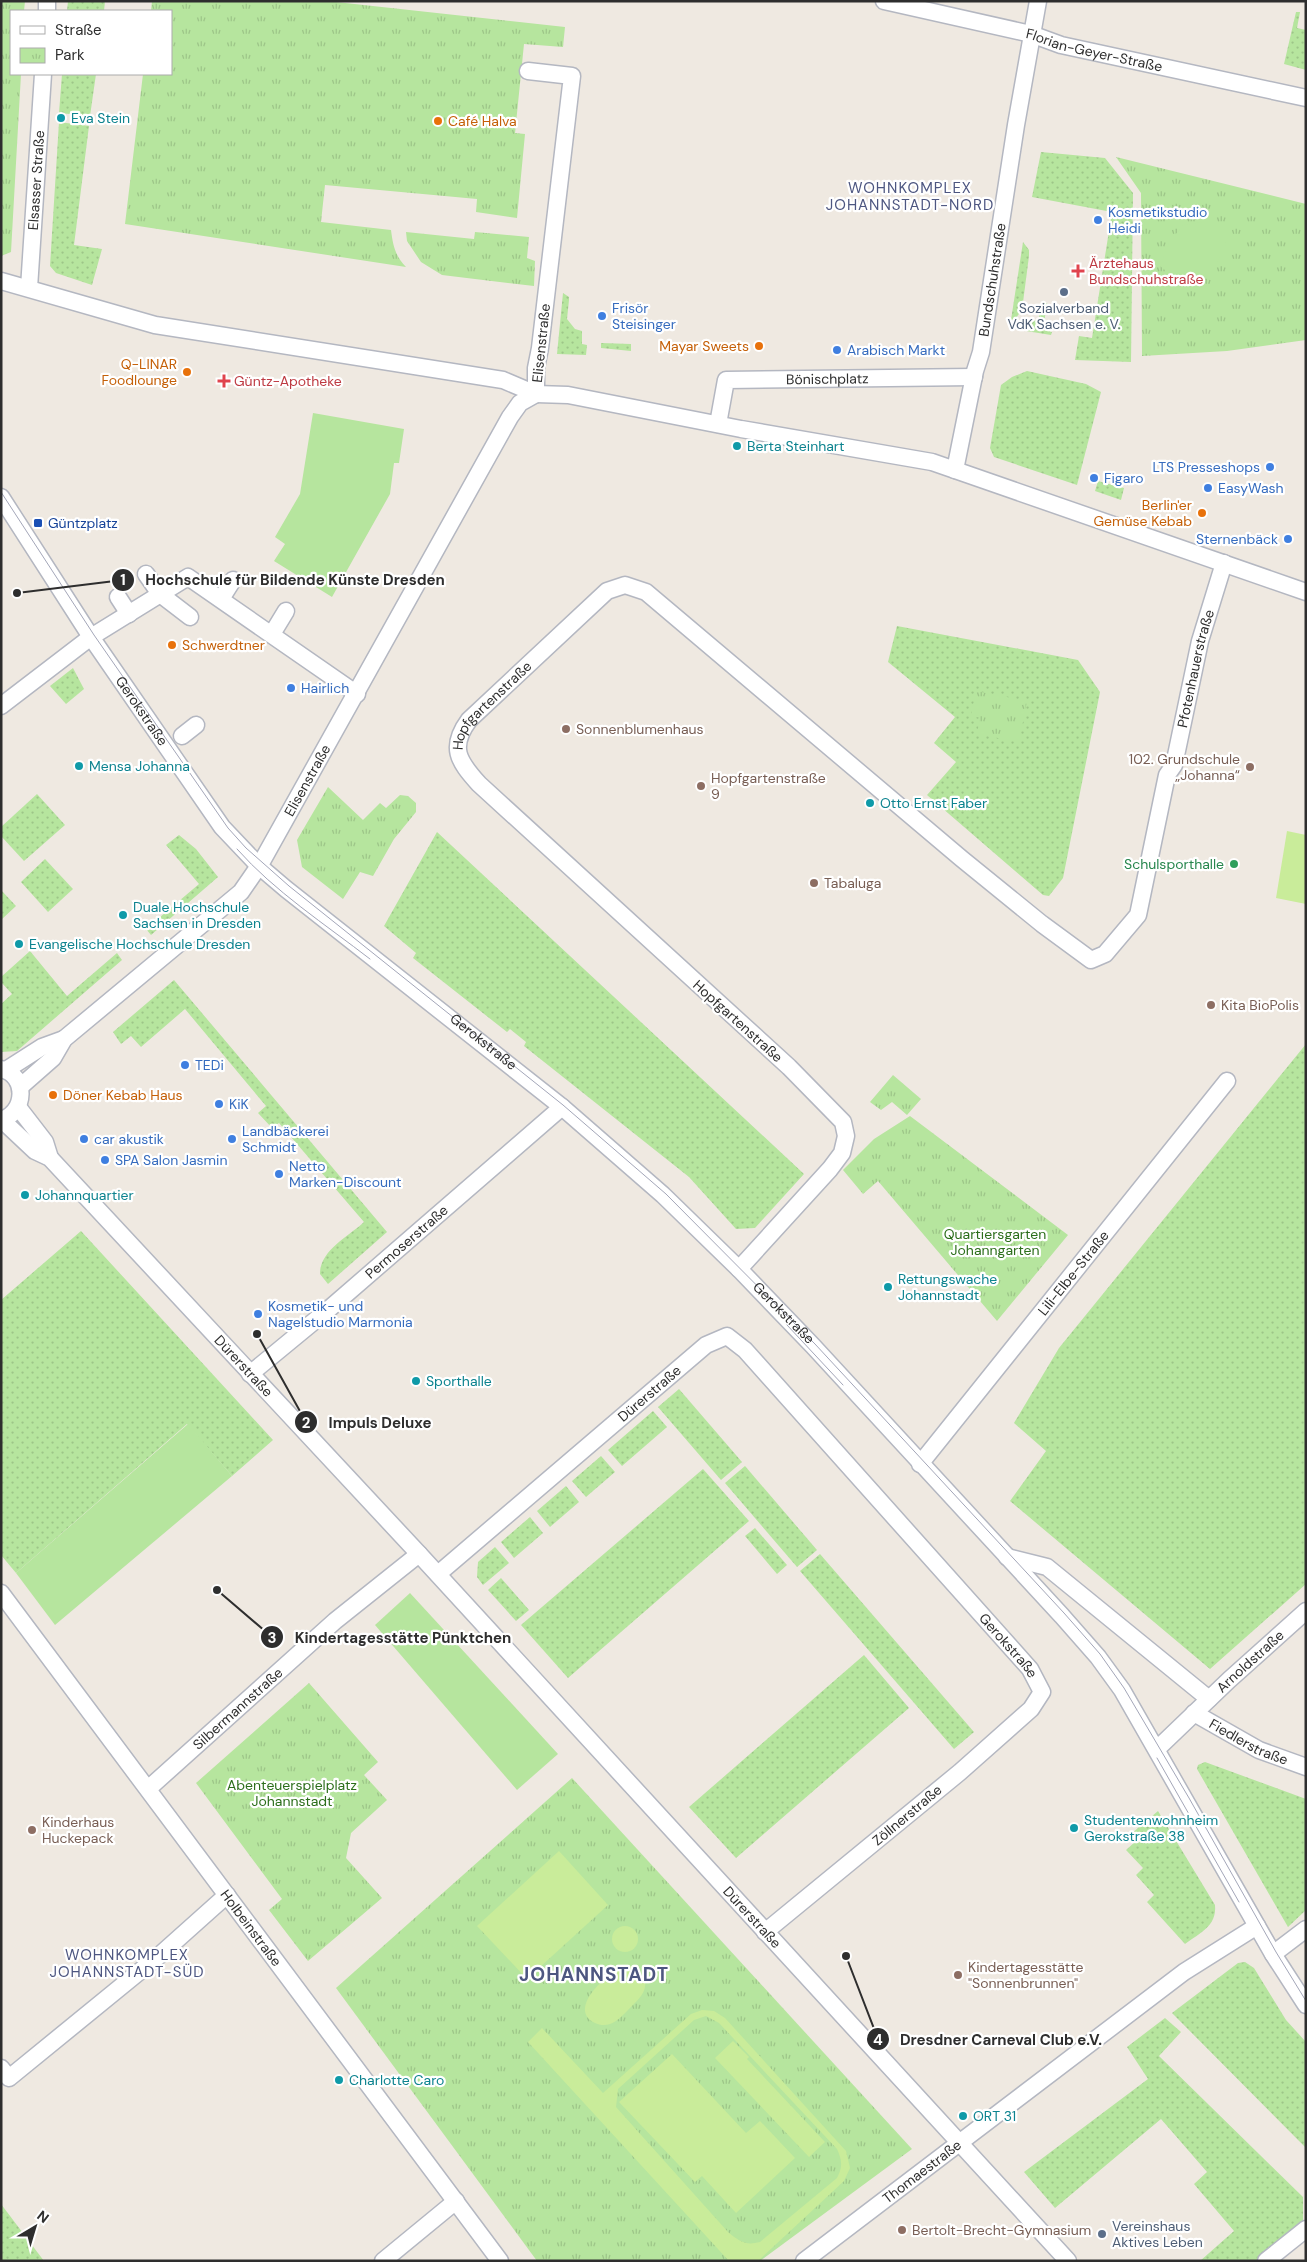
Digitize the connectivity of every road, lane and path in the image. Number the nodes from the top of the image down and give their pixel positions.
1 (884, 1) edge
2 (1038, 1) edge
3 (1031, 34) junction
4 (528, 71) dead end
5 (43, 75) edge
6 (1306, 98) edge
7 (1, 281) edge
8 (29, 288) junction
9 (974, 377) junction
10 (536, 394) junction
11 (718, 424) junction
12 (955, 470) junction
13 (1, 497) edge
14 (1224, 563) junction
15 (146, 574) dead end
16 (233, 580) dead end
17 (1306, 592) edge
18 (160, 594) junction
19 (118, 597) dead end
20 (221, 599) junction
21 (286, 611) dead end
22 (129, 614) junction
23 (190, 617) dead end
24 (272, 634) junction
25 (91, 637) junction
26 (357, 694) junction
27 (1, 706) edge
28 (196, 725) dead end
29 (182, 736) dead end
30 (259, 866) junction
31 (1091, 960) joint
32 (64, 1039) junction
33 (4, 1069) edge
34 (1227, 1082) dead end
35 (20, 1087) junction
36 (562, 1107) junction
37 (18, 1108) junction
38 (2, 1120) edge
39 (50, 1158) junction
40 (739, 1269) junction
41 (727, 1336) joint
42 (250, 1374) junction
43 (920, 1464) junction
44 (419, 1554) junction
45 (1007, 1556) junction
46 (438, 1574) junction
47 (2, 1596) edge
48 (1306, 1611) edge
49 (1042, 1692) joint
50 (1209, 1699) junction
51 (1194, 1713) junction
52 (1157, 1749) junction
53 (1306, 1767) edge
54 (149, 1788) junction
55 (227, 1895) junction
56 (1257, 1926) junction
57 (1306, 1929) edge
58 (765, 1932) junction
59 (1273, 1954) junction
60 (1306, 2005) edge
61 (1, 2068) edge
62 (960, 2144) junction
63 (456, 2202) junction
64 (1306, 2229) edge
65 (383, 2261) edge
66 (500, 2261) edge
67 (804, 2261) edge
68 (1068, 2261) edge
69 (1266, 2261) edge

1 - 3 street, Florian-Geyer-Straße
2 - 3 street, Bundschuhstraße
3 - 6 street, Florian-Geyer-Straße
3 - 9 street, Bundschuhstraße
4 - 10 street, Elisenstraße
5 - 8 street, Elsasser Straße
7 - 8 street
8 - 10 street
9 - 11 street, Bönischplatz
9 - 12 street, Bundschuhstraße
10 - 11 street
10 - 26 street, Elisenstraße
11 - 12 street
12 - 14 street
13 - 25 street, Gerokstraße
14 - 17 street
14 - 31 street, Pfotenhauerstraße
15 - 18 street
16 - 20 street
18 - 20 street
18 - 22 street
18 - 23 street
19 - 22 street
20 - 24 street
21 - 24 street
22 - 25 street
24 - 26 street
25 - 27 street
25 - 30 street, Gerokstraße
26 - 30 street, Elisenstraße
28 - 29 street
30 - 32 street, Elisenstraße
30 - 36 street, Gerokstraße
31 - 40 street, Hopfgartenstraße
32 - 33 street
32 - 35 street
33 - 35 street
34 - 43 street, Lili-Elbe-Straße
35 - 37 street
36 - 40 street, Gerokstraße
36 - 42 street, Permoserstraße
37 - 38 street
37 - 39 street, Dürerstraße
38 - 39 street, Dürerstraße
39 - 42 street, Dürerstraße
40 - 43 street, Gerokstraße
41 - 46 street, Dürerstraße
41 - 49 street, Gerokstraße
42 - 44 street, Dürerstraße
43 - 45 street, Gerokstraße
44 - 46 street, Dürerstraße
44 - 54 street, Silbermannstraße
45 - 50 street
45 - 52 street, Gerokstraße
46 - 58 street, Dürerstraße
47 - 54 street, Holbeinstraße
48 - 50 street, Arnoldstraße
49 - 58 street, Zöllnerstraße
50 - 51 street, Arnoldstraße
51 - 52 street
51 - 53 street, Fiedlerstraße
52 - 56 street, Gerokstraße
54 - 55 street, Holbeinstraße
55 - 61 street
55 - 63 street, Holbeinstraße
56 - 59 street, Gerokstraße
56 - 62 street, Thomaestraße
57 - 59 street
58 - 62 street, Dürerstraße
59 - 60 street, Gerokstraße
62 - 67 street, Thomaestraße
62 - 68 street, Dürerstraße
63 - 65 street
63 - 66 street, Holbeinstraße
64 - 69 street

